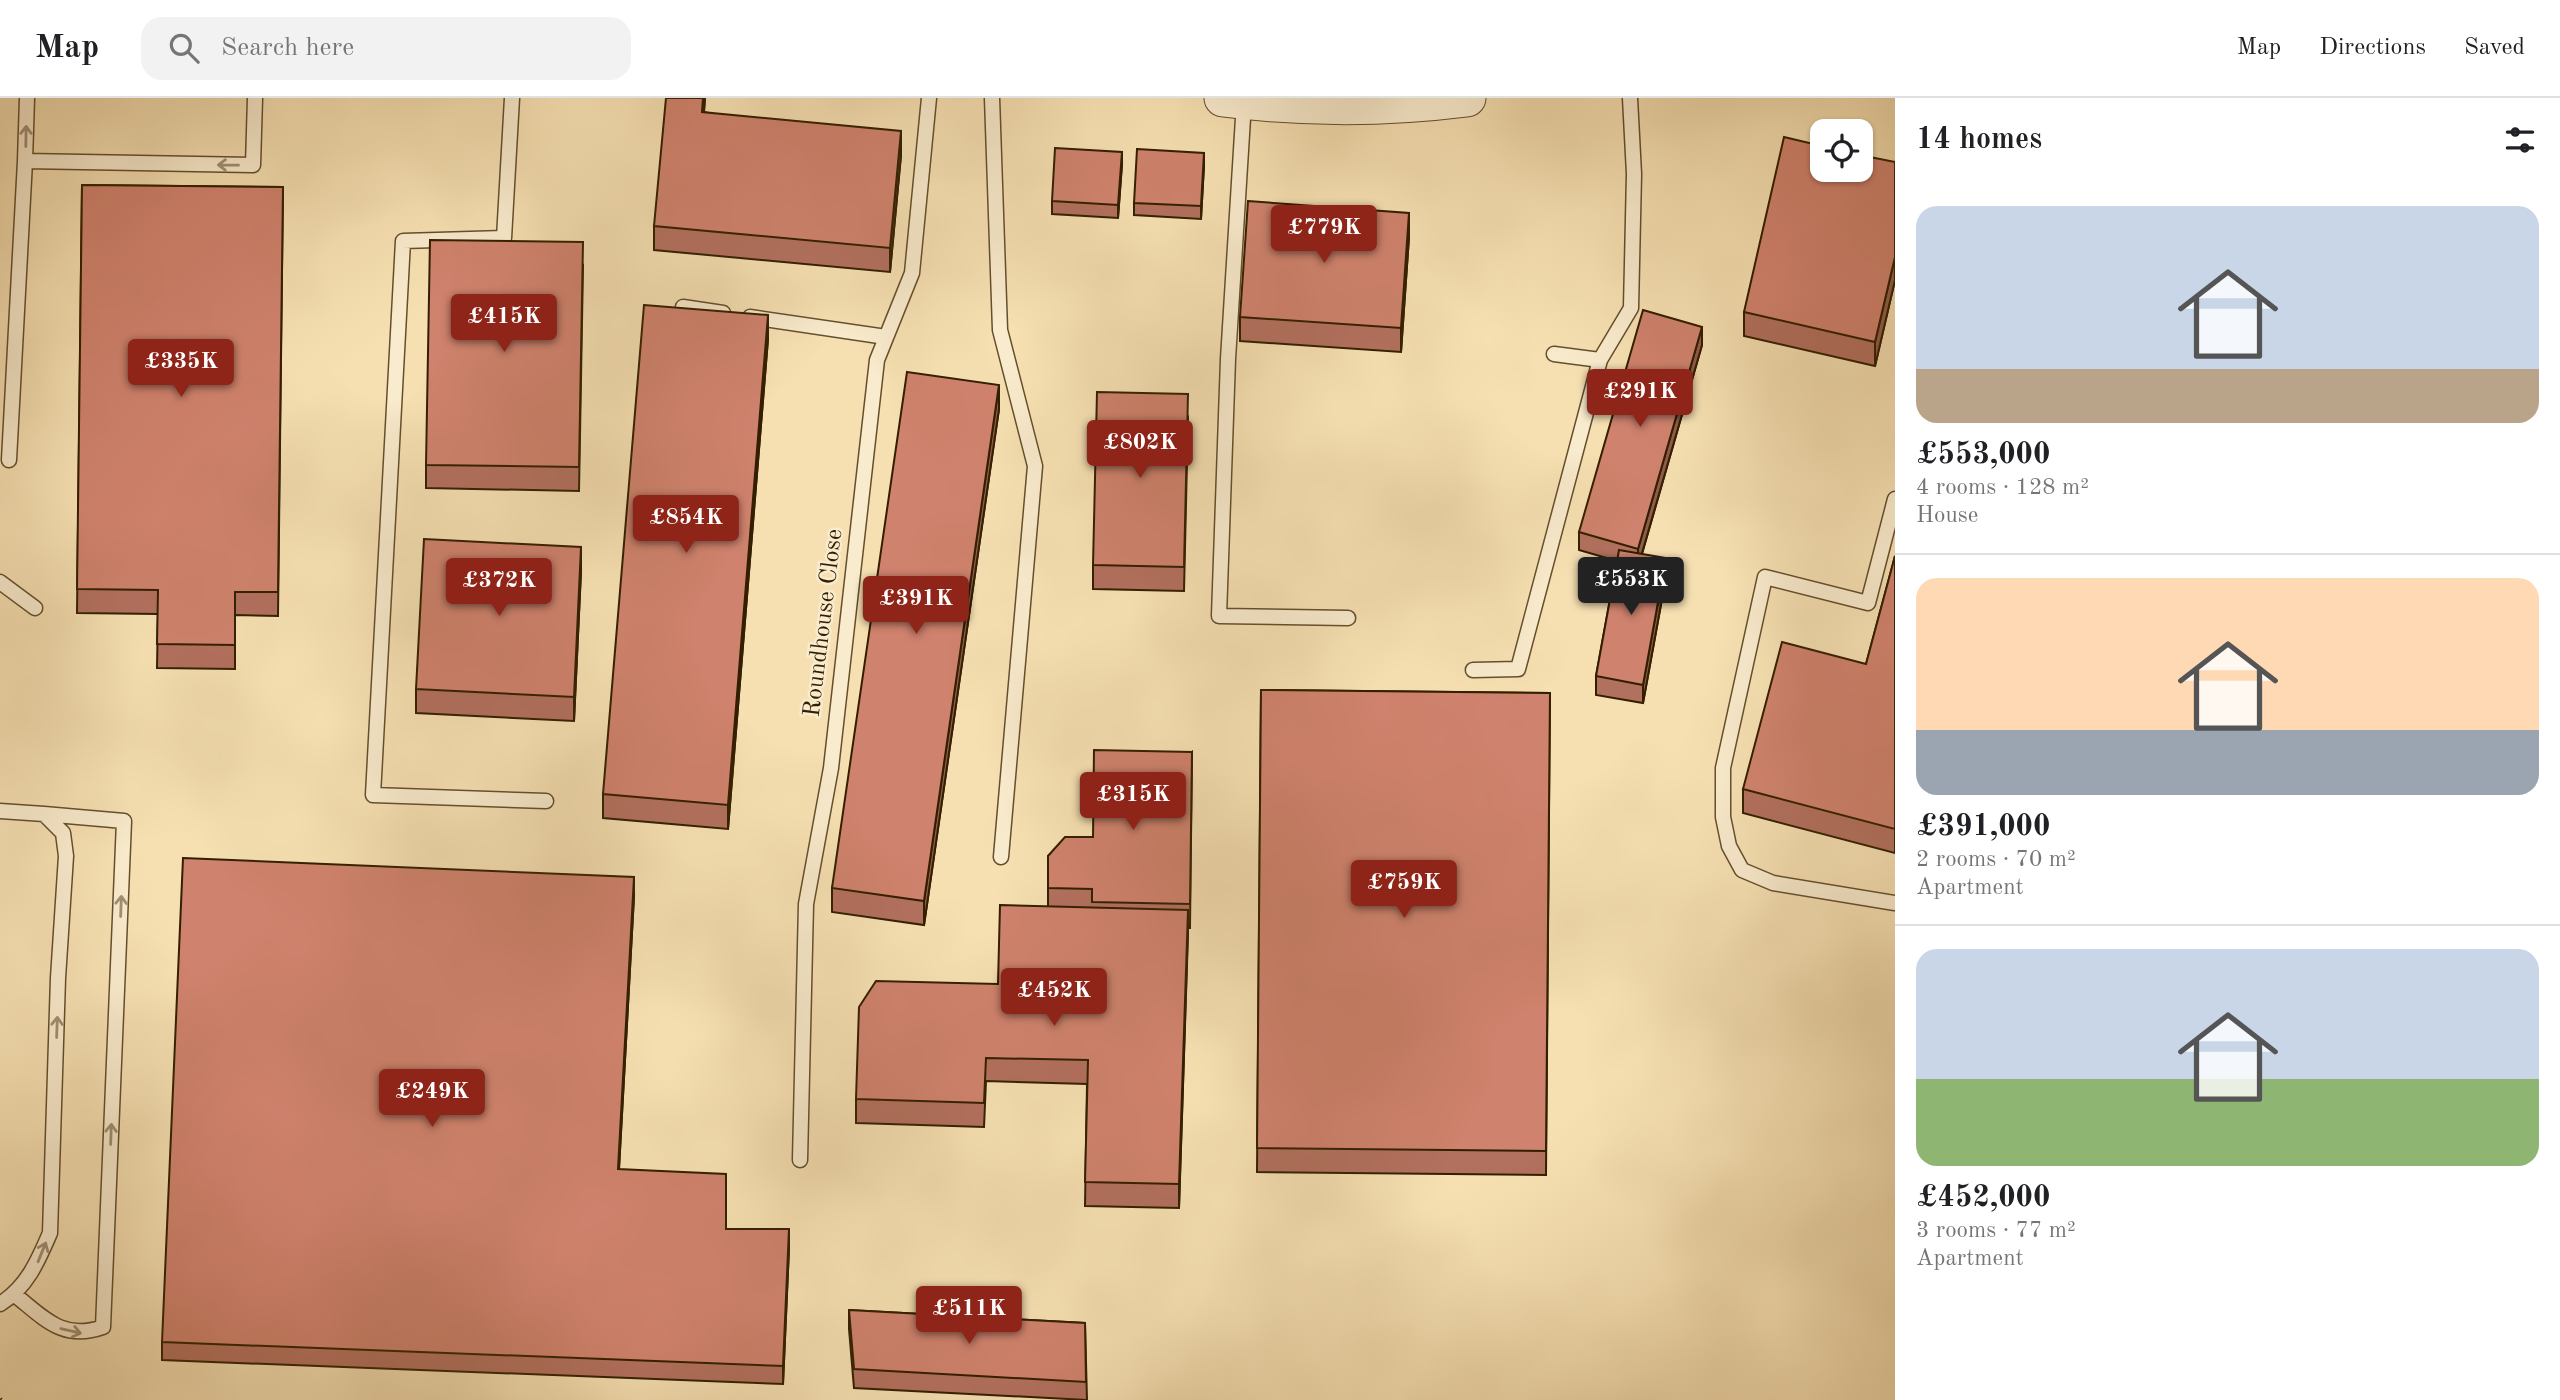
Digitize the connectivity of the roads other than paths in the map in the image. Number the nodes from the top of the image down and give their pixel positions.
1 (27, 98) edge
2 (255, 98) edge
3 (512, 98) edge
4 (929, 98) edge
5 (992, 98) edge
6 (1467, 98) edge
7 (1630, 98) edge
8 (1234, 99) edge
9 (25, 161) junction
10 (683, 307) edge
11 (886, 337) junction
12 (1554, 354) dead end
13 (1600, 360) junction
14 (9, 460) dead end
15 (1895, 499) edge
16 (0, 582) edge
17 (35, 608) dead end
18 (1348, 618) dead end
19 (1473, 670) dead end
20 (546, 801) dead end
21 (0, 811) edge
22 (44, 814) junction
23 (1001, 856) dead end
24 (1895, 903) edge
25 (800, 1160) dead end
26 (15, 1295) junction
27 (0, 1304) edge

9 -> 1 lane
2 -> 9 lane
3 - 20 lane
4 - 11 lane, Roundhouse Close
5 - 23 lane
6 - 8 street
7 - 13 lane
8 - 18 lane
9 - 14 lane
10 - 11 lane
11 - 25 lane, Roundhouse Close
12 - 13 lane
13 - 19 lane
15 - 24 lane
16 - 17 lane
21 - 22 lane
26 -> 22 lane
26 -> 22 lane
26 - 27 lane

